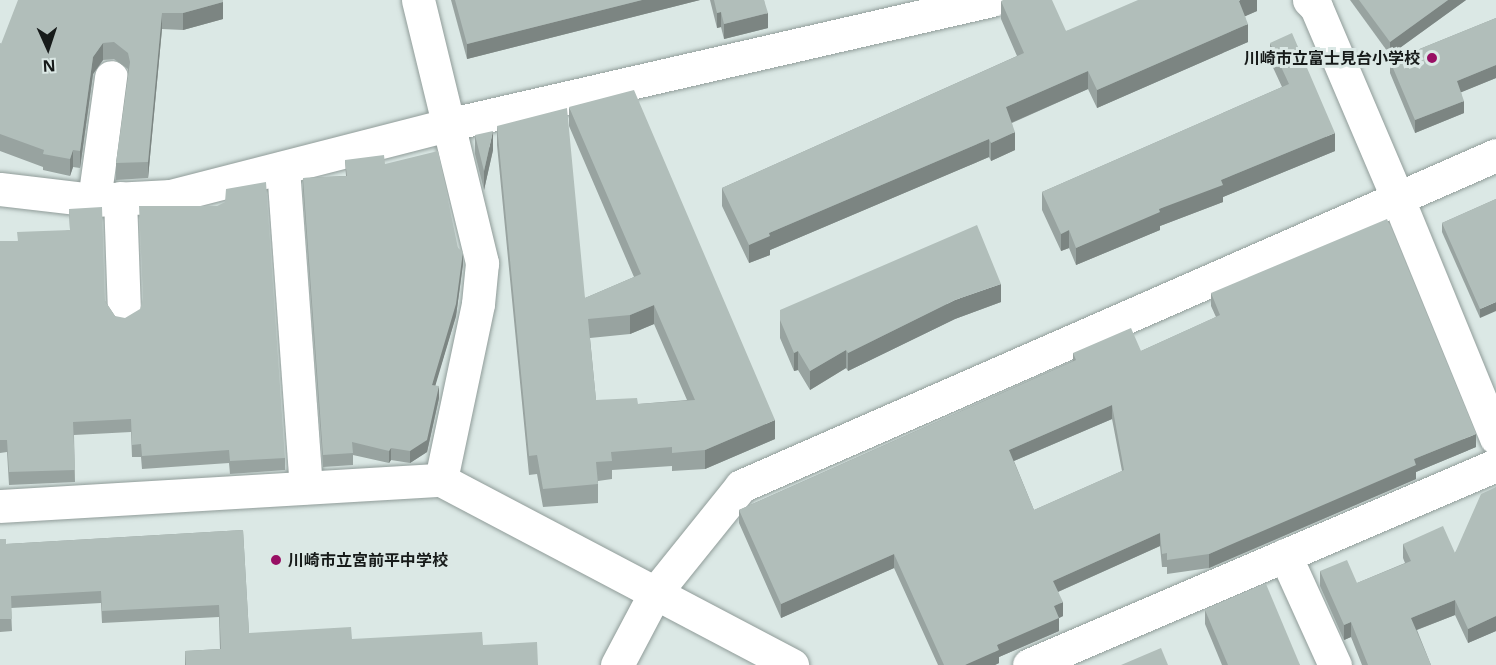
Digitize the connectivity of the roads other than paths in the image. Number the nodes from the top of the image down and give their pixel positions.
1 (418, 0) edge
2 (992, 0) edge
3 (1309, 0) edge
4 (111, 77) dead end
5 (447, 125) junction
6 (1496, 155) edge
7 (284, 168) junction
8 (0, 189) edge
9 (107, 199) junction
10 (1398, 199) junction
11 (124, 312) dead end
12 (1496, 438) edge
13 (1496, 465) edge
14 (441, 480) junction
15 (306, 487) junction
16 (0, 506) edge
17 (1285, 555) junction
18 (655, 593) junction
19 (617, 665) edge
20 (792, 665) edge
21 (1029, 665) edge
22 (1335, 665) edge

1 - 5 street
2 - 5 street
3 - 10 street
4 - 9 street
5 - 7 street
5 - 14 street
6 - 10 street
7 - 9 street
7 - 15 street
8 - 9 street
9 - 11 street
10 - 12 street
10 - 18 street
13 - 17 street
14 - 15 street
14 - 18 street
15 - 16 street
17 - 21 street
17 - 22 street
18 - 19 street
18 - 20 street

